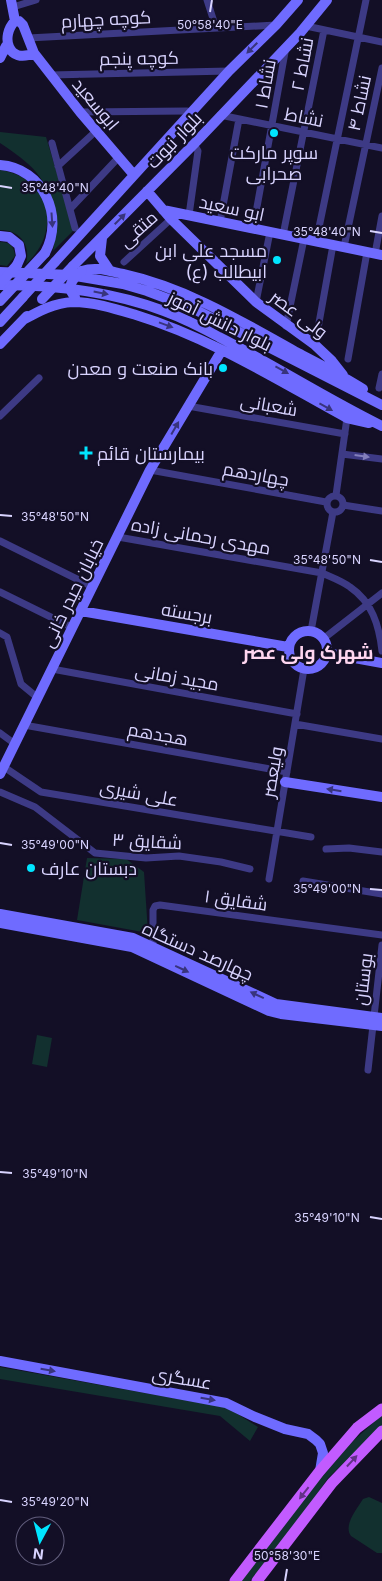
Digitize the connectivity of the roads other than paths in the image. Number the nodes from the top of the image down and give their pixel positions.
1 (36, 0) edge
2 (207, 0) edge
3 (298, 0) edge
4 (327, 0) edge
5 (366, 0) edge
6 (12, 3) edge
7 (14, 21) junction
8 (276, 25) junction
9 (306, 26) junction
10 (216, 28) junction
11 (324, 30) junction
12 (358, 37) junction
13 (28, 38) junction
14 (382, 42) edge
15 (6, 46) junction
16 (286, 47) junction
17 (34, 53) junction
18 (0, 58) edge
19 (382, 68) edge
20 (229, 71) junction
21 (50, 75) junction
22 (187, 111) dead end
23 (80, 112) junction
24 (220, 115) junction
25 (240, 119) junction
26 (272, 126) junction
27 (96, 130) junction
28 (304, 132) junction
29 (337, 139) junction
30 (52, 143) dead end
31 (194, 144) junction
32 (366, 144) junction
33 (382, 148) edge
34 (119, 157) junction
35 (0, 165) edge
36 (58, 166) junction
37 (134, 175) junction
38 (147, 191) junction
39 (70, 209) junction
40 (163, 210) junction
41 (189, 215) junction
42 (382, 216) edge
43 (171, 219) junction
44 (220, 222) junction
45 (75, 228) dead end
46 (253, 229) junction
47 (270, 232) junction
48 (283, 235) junction
49 (0, 236) edge
50 (102, 237) junction
51 (304, 239) junction
52 (316, 242) junction
53 (333, 245) junction
54 (344, 247) junction
55 (375, 254) edge
56 (124, 262) dead end
57 (16, 268) junction
58 (78, 268) junction
59 (0, 271) edge
60 (110, 271) junction
61 (0, 284) edge
62 (0, 301) edge
63 (256, 302) junction
64 (86, 303) junction
65 (23, 320) junction
66 (0, 322) edge
67 (286, 326) junction
68 (0, 344) edge
69 (314, 345) junction
70 (222, 350) junction
71 (348, 359) dead end
72 (382, 374) edge
73 (39, 378) dead end
74 (346, 378) junction
75 (379, 388) dead end
76 (382, 403) edge
77 (188, 406) junction
78 (0, 416) edge
79 (347, 418) junction
80 (381, 426) edge
81 (345, 434) junction
82 (342, 454) junction
83 (382, 459) edge
84 (150, 470) junction
85 (336, 495) junction
86 (326, 502) junction
87 (343, 505) junction
88 (382, 511) edge
89 (333, 512) junction
90 (118, 537) junction
91 (1, 545) edge
92 (322, 573) junction
93 (93, 587) junction
94 (0, 592) edge
95 (382, 593) edge
96 (369, 604) junction
97 (81, 611) junction
98 (73, 628) junction
99 (311, 631) junction
100 (0, 634) edge
101 (323, 638) junction
102 (288, 647) junction
103 (382, 650) edge
104 (327, 653) junction
105 (382, 663) edge
106 (52, 669) junction
107 (304, 669) junction
108 (38, 698) junction
109 (297, 714) junction
110 (295, 724) junction
111 (24, 725) junction
112 (0, 734) edge
113 (382, 739) edge
114 (15, 744) junction
115 (2, 770) edge
116 (286, 777) junction
117 (0, 792) edge
118 (382, 797) edge
119 (277, 832) junction
120 (311, 837) dead end
121 (326, 849) dead end
122 (382, 852) edge
123 (250, 869) dead end
124 (269, 879) dead end
125 (302, 881) dead end
126 (382, 894) edge
127 (0, 914) edge
128 (0, 923) edge
129 (382, 935) edge
130 (132, 942) junction
131 (382, 944) edge
132 (153, 951) junction
133 (377, 1022) edge
134 (368, 1070) dead end
135 (0, 1361) edge
136 (382, 1409) edge
137 (382, 1432) edge
138 (319, 1472) junction
139 (235, 1581) edge
140 (257, 1581) edge

1 - 6 street
2 - 10 street
3 - 8 main road, بلوار نبوت
4 - 9 main road, بلوار نبوت
5 - 12 street
6 - 7 main road
7 - 13 main road, ابوسعید
7 - 15 main road
8 - 10 street, کوچه چهارم
8 -> 20 main road, بلوار نبوت
9 - 11 street
9 - 16 main road, بلوار نبوت
10 - 13 street, کوچه چهارم
11 - 12 street
11 - 28 street, نشاط ۲
12 - 14 street
12 - 29 street
13 - 17 main road, ابوسعید
15 - 17 main road
15 - 18 main road
16 - 24 main road, بلوار نبوت
16 - 26 street, نشاط ۱
17 - 21 main road, ابوسعید
19 - 32 street, نشاط ۴
20 - 21 street, کوچه پنجم
20 - 37 main road, بلوار نبوت
21 - 23 main road, ابوسعید
22 - 23 street
23 - 27 main road, ابوسعید
24 - 25 street, نشاط
24 - 31 main road, بلوار نبوت
25 - 26 street, نشاط
25 - 44 street
26 - 28 street, نشاط
26 - 46 street, نشاط ۱
27 - 34 main road, ابوسعید
27 - 36 street
28 - 29 street, نشاط
28 - 48 street, نشاط ۲
29 - 32 street, نشاط
29 - 52 street
30 - 36 street
31 - 38 main road, بلوار نبوت
31 - 41 street
32 - 33 street, نشاط
32 - 54 street, نشاط ۴
34 - 37 main road, ابوسعید
34 - 39 street
35 -> 62 main road, bridge
36 - 39 street
37 - 66 main road, بلوار نبوت, bridge
38 - 40 main road, ولی عصر
50 -> 38 main road, بلوار نبوت
39 - 45 street
40 - 41 main road, ابو سعید
40 - 43 main road, ولی عصر
41 - 44 main road, ابو سعید
42 - 55 street
43 - 56 street, متقی
43 - 63 main road, ولی عصر
44 - 46 main road, ابو سعید
46 - 47 main road, ابو سعید
47 - 48 main road, ابو سعید
47 - 63 street
48 - 51 main road, ابو سعید
49 - 57 main road
50 - 58 main road, بلوار نبوت
50 - 60 main road
51 - 52 main road, ابو سعید
51 - 67 street
52 - 53 main road, ابو سعید
53 - 54 main road, ابو سعید
53 - 69 street
54 - 55 main road, ابو سعید
55 - 71 street
57 - 59 main road, بلوار دانش آموز
57 - 61 main road, bridge
57 - 76 main road, بلوار دانش آموز
58 - 60 main road
58 - 64 main road, bridge
58 - 65 main road, بلوار نبوت, bridge
60 - 74 main road
61 -> 80 main road, بلوار دانش آموز
63 - 67 main road, ولی عصر
64 - 65 main road
64 -> 70 main road
65 - 68 main road, بلوار نبوت
67 - 69 main road, ولی عصر
69 - 74 main road, ولی عصر
70 - 77 main road, خیابان حیدر خانی
70 -> 79 main road
72 - 75 street
73 - 78 street
74 - 76 main road
77 - 81 street, شعبانی
84 -> 77 main road, خیابان حیدر خانی
79 - 80 main road
79 - 81 street
81 - 82 street
82 -> 83 street
82 - 85 street
84 - 86 street, چهاردهم
84 - 90 main road, خیابان حیدر خانی
85 - 86 street
85 - 87 street
86 - 89 street
87 - 88 street
87 - 89 street
89 - 92 street
90 - 92 street, مهدی رحمانی زاده
90 - 93 main road, خیابان حیدر خانی
91 - 93 street
92 - 96 street, مهدی رحمانی زاده
92 - 99 street
93 - 97 main road, خیابان حیدر خانی
94 - 98 street
95 - 96 street
96 - 101 street
96 - 103 street, مهدی رحمانی زاده
97 - 98 main road, خیابان حیدر خانی
97 - 102 main road, برجسته
98 - 106 main road, خیابان حیدر خانی
99 - 101 main road
99 - 102 main road
100 - 108 street
101 - 104 main road
102 - 107 main road
104 - 105 main road
104 - 107 main road
106 - 108 main road, خیابان حیدر خانی
106 - 109 street, مجید زمانی
107 - 109 street, ولیعصر
108 - 111 main road, خیابان حیدر خانی
109 - 110 street, ولیعصر
110 - 113 street
110 - 116 street, ولیعصر
111 - 114 main road, خیابان حیدر خانی
111 - 116 street, هجدهم
112 - 114 street
114 - 115 main road, خیابان حیدر خانی
115 - 119 street, علی شیری
118 -> 116 main road
116 - 119 street, ولیعصر
117 - 123 street, شقایق ۳
119 - 120 street, علی شیری
119 - 124 street, ولیعصر
121 - 122 street
125 - 126 street
127 - 130 main road, چهارصد دستگاه
128 - 130 main road, چهارصد دستگاه
129 - 132 street, شقایق ۱
130 - 132 main road, چهارصد دستگاه
131 - 133 street, بوستان
132 - 133 main road, چهارصد دستگاه
133 - 134 street, بوستان
135 -> 138 main road, عسگری
136 - 138 main road
140 -> 137 main road
138 -> 139 main road

